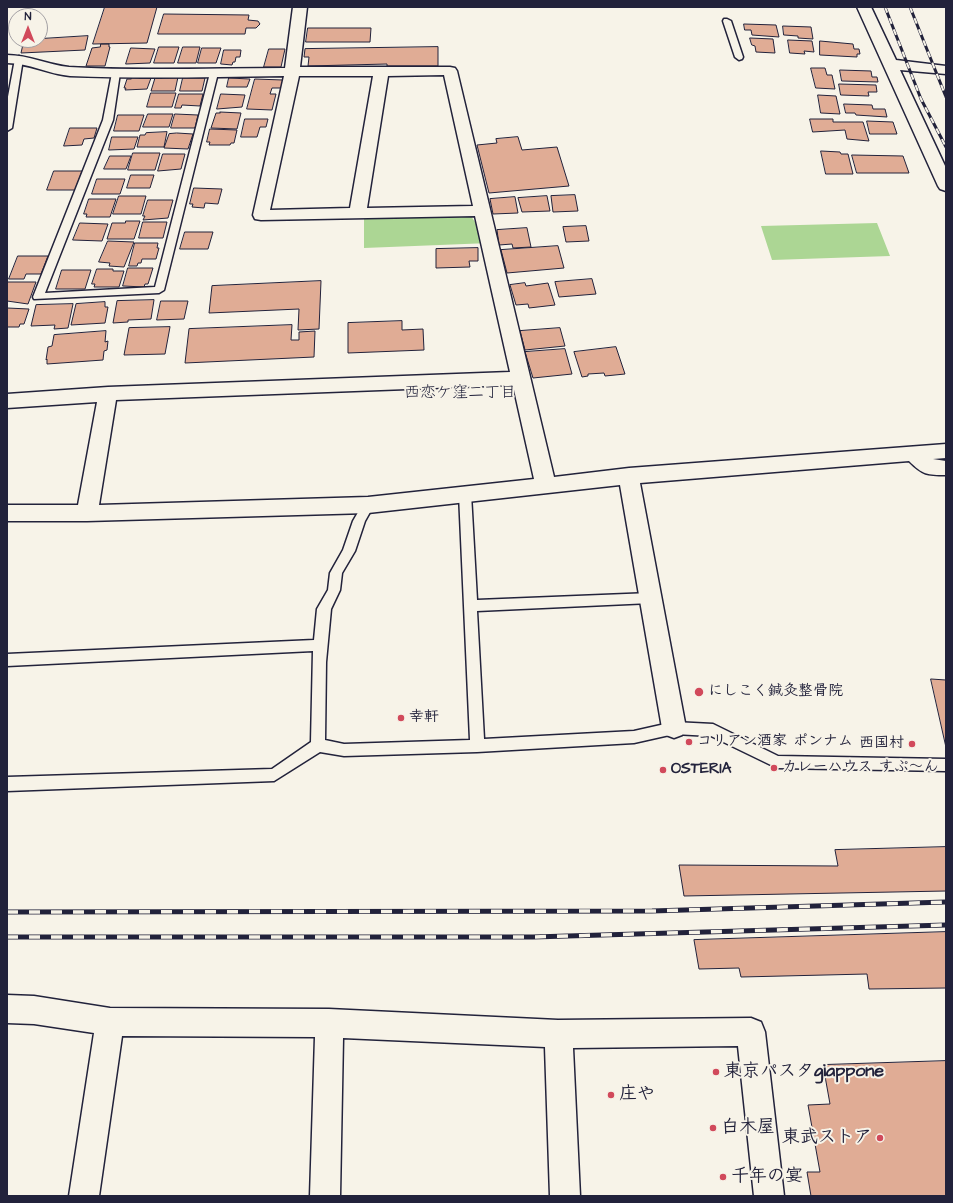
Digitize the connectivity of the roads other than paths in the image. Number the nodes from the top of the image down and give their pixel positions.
1 (300, 7) edge
2 (864, 7) edge
3 (727, 21) dead end
4 (739, 57) dead end
5 (13, 59) edge
6 (889, 64) junction
7 (946, 70) edge
8 (292, 72) junction
9 (381, 72) junction
10 (116, 73) junction
11 (214, 73) junction
12 (7, 128) edge
13 (946, 186) edge
14 (482, 211) junction
15 (358, 213) junction
16 (521, 378) junction
17 (108, 394) junction
18 (7, 401) edge
19 (946, 451) edge
20 (914, 454) junction
21 (946, 468) edge
22 (629, 476) junction
23 (546, 485) junction
24 (465, 494) junction
25 (368, 505) junction
26 (7, 513) edge
27 (87, 513) junction
28 (651, 598) junction
29 (471, 606) junction
30 (320, 645) junction
31 (7, 660) edge
32 (674, 728) junction
33 (318, 745) junction
34 (477, 746) junction
35 (946, 765) edge
36 (7, 784) edge
37 (7, 1009) edge
38 (110, 1022) junction
39 (329, 1023) junction
40 (558, 1034) junction
41 (84, 1196) edge
42 (325, 1196) edge
43 (565, 1196) edge
44 (769, 1196) edge

1 - 8 street
2 - 6 street
3 - 4 lane
5 - 10 street
5 - 12 lane
6 - 7 street
6 - 13 street
8 - 9 street
8 - 11 street
8 - 15 street
9 - 14 street
9 - 15 street
10 - 11 street
10 - 11 lane
14 - 15 street
14 - 16 street
16 - 17 street
16 - 23 street
17 - 18 street
17 - 27 street
19 - 20 street
20 - 21 street
20 - 22 street
22 - 23 street
22 - 28 street
23 - 24 street
24 - 25 street
24 - 29 lane
25 - 27 street
25 - 30 lane
26 - 27 street
28 - 29 lane
28 - 32 street
29 - 34 lane
30 - 31 lane
30 - 33 lane
32 - 34 lane
32 - 35 lane
33 - 34 lane
33 - 36 lane
37 - 38 street
38 - 39 street
38 - 41 street
39 - 40 street
39 - 42 street
40 - 43 street
40 - 44 street

